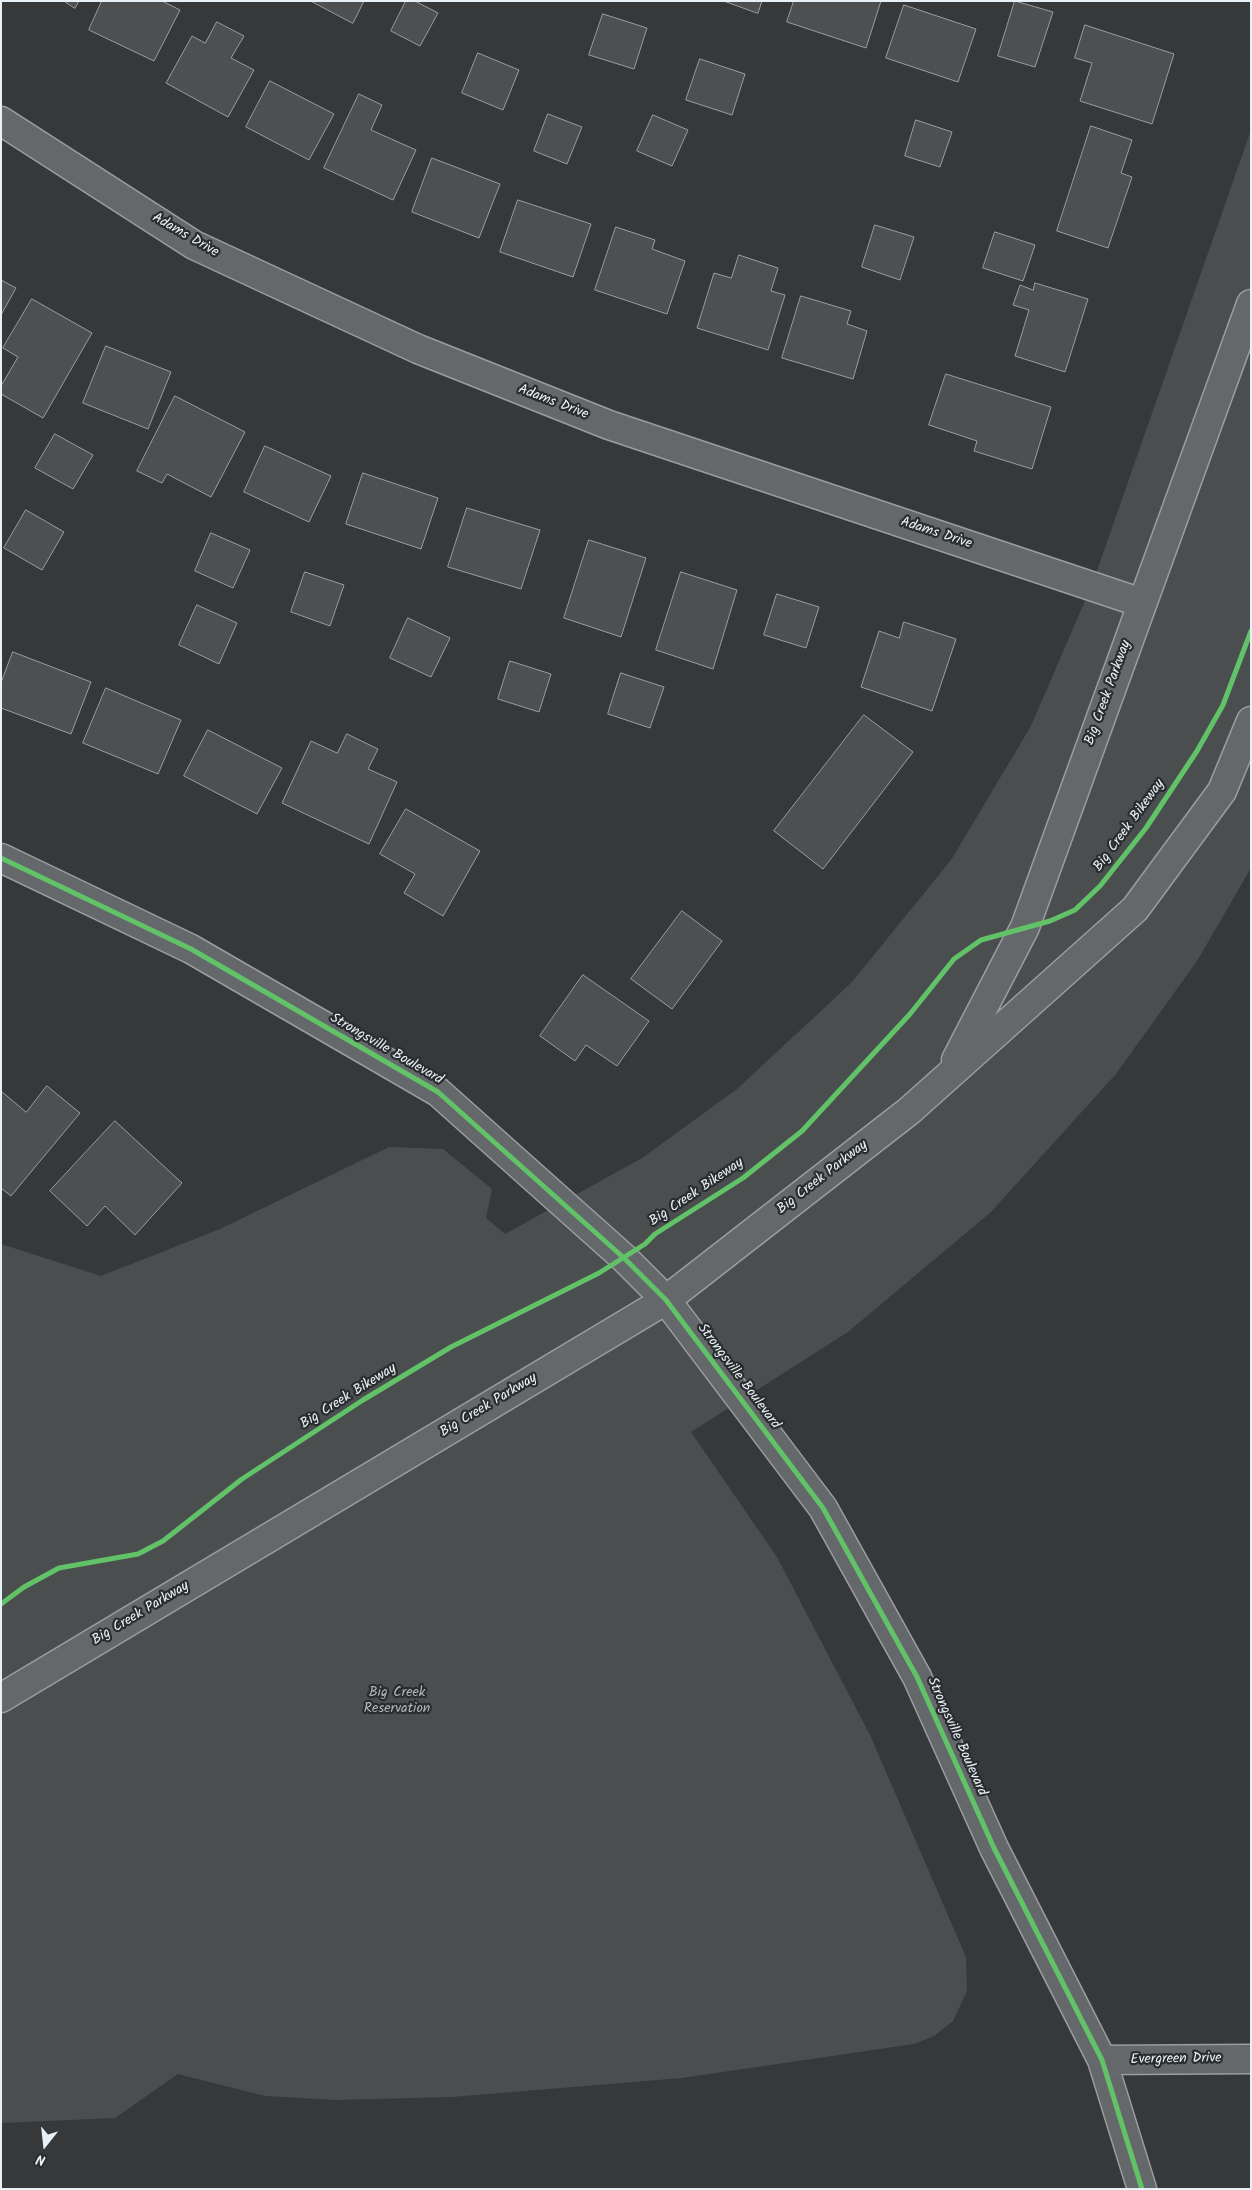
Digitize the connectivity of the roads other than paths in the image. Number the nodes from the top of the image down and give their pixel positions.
1 (1, 121) edge
2 (1251, 304) edge
3 (1142, 603) junction
4 (1251, 721) edge
5 (1, 858) edge
6 (949, 1074) junction
7 (666, 1300) junction
8 (1, 1698) edge
9 (1251, 2059) edge
10 (1102, 2060) junction
11 (1142, 2189) edge

1 - 3 street, Adams Drive
2 - 3 street, Big Creek Parkway
3 - 6 street, Big Creek Parkway
4 - 6 street, Big Creek Parkway
5 - 7 street, Strongsville Boulevard
6 - 7 street, Big Creek Parkway
7 - 8 street, Big Creek Parkway
7 - 10 street, Strongsville Boulevard
9 - 10 street, Evergreen Drive
10 - 11 street, Strongsville Boulevard

